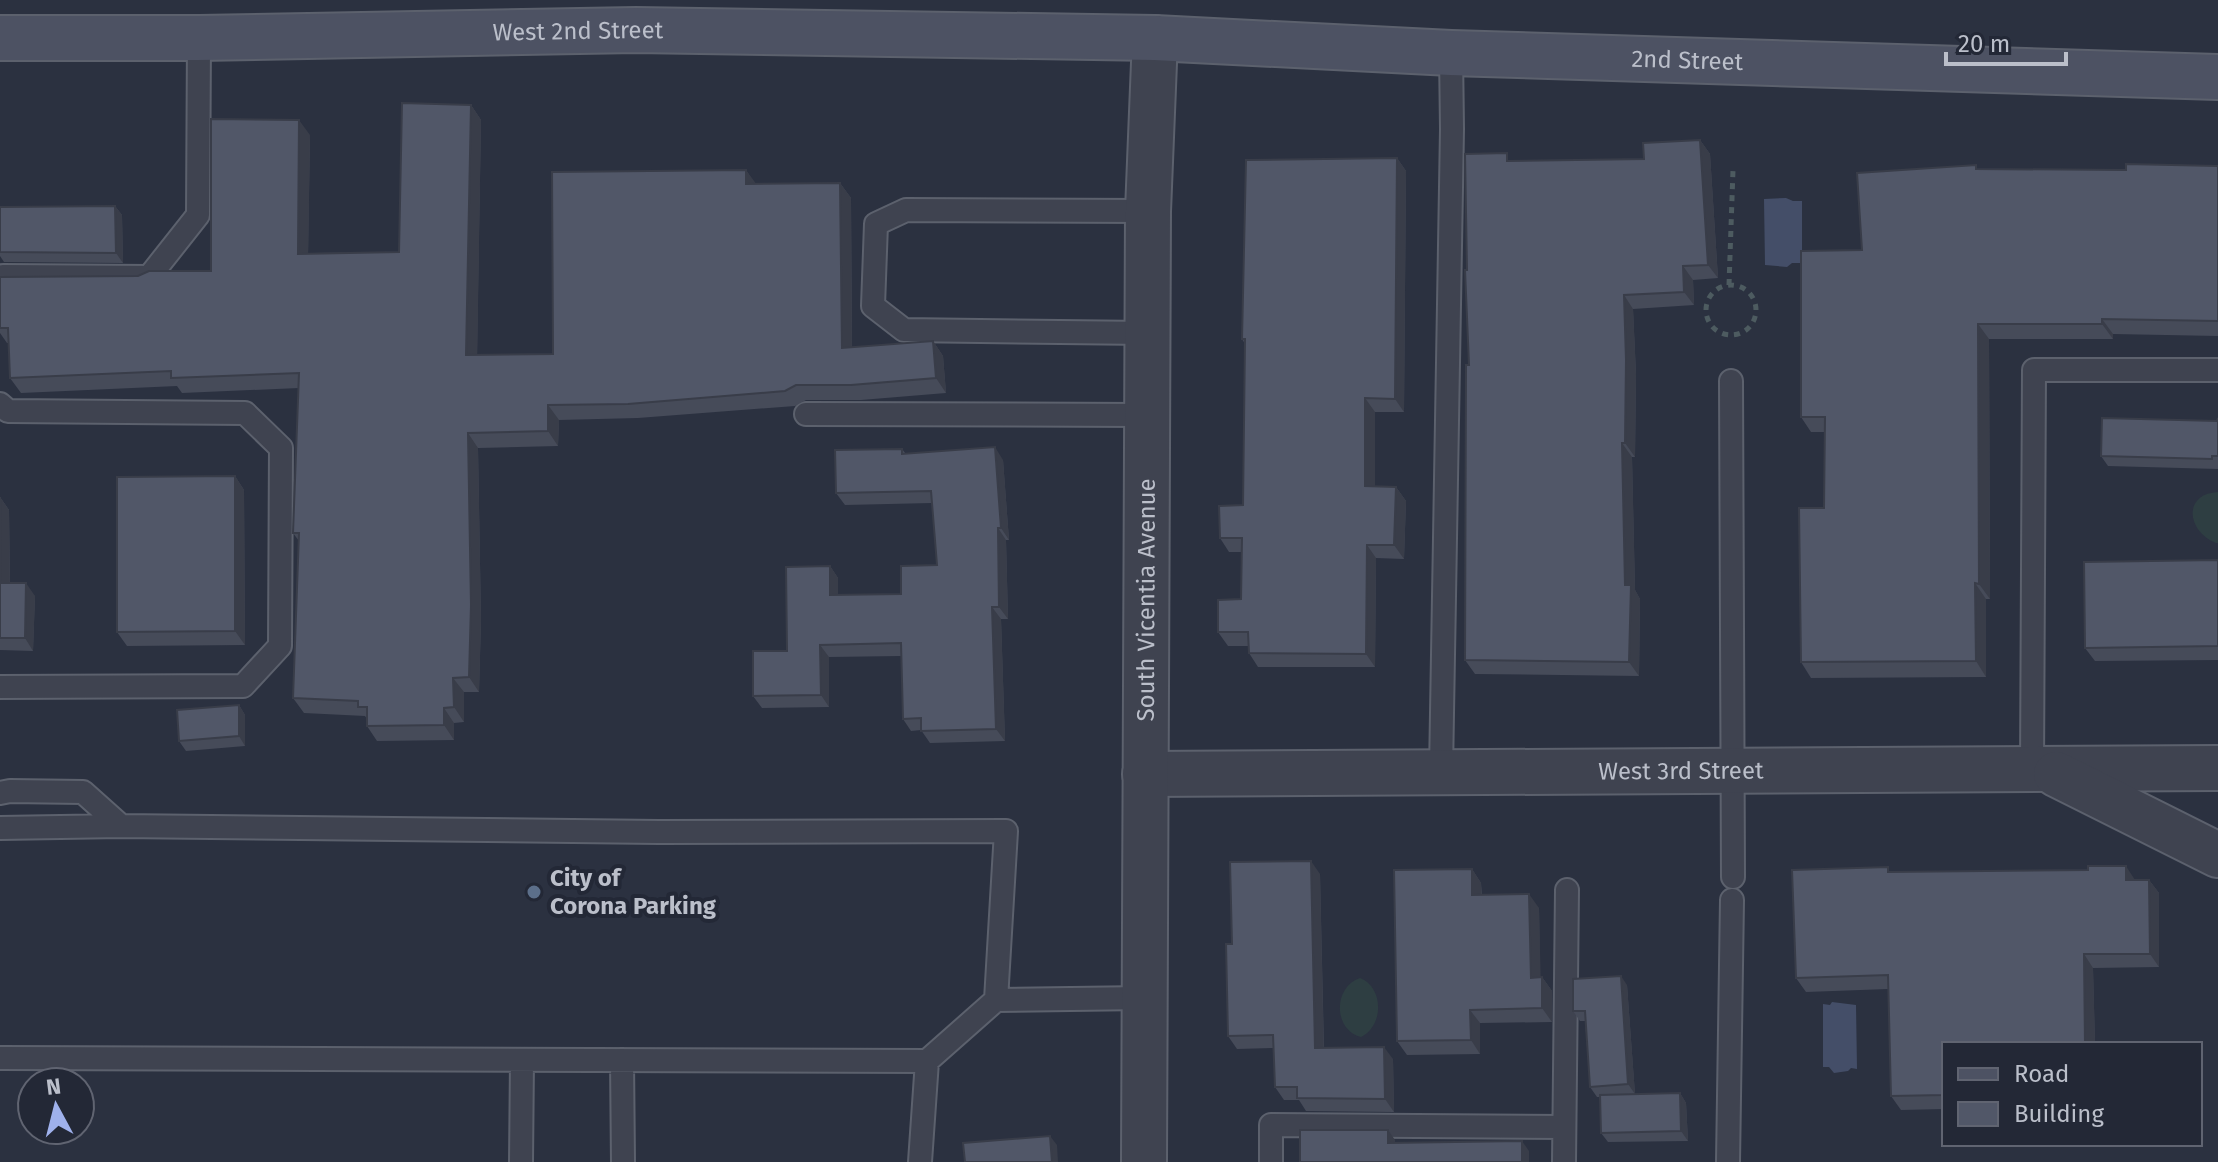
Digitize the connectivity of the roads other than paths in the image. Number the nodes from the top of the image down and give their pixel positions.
1 (0, 38) edge
2 (199, 38) junction
3 (1155, 38) junction
4 (1451, 53) junction
5 (2218, 77) edge
6 (1148, 211) junction
7 (0, 279) edge
8 (1147, 333) junction
9 (2218, 370) edge
10 (1731, 381) dead end
11 (0, 404) edge
12 (806, 414) edge
13 (1147, 415) junction
14 (0, 687) edge
15 (2218, 768) edge
16 (2039, 769) junction
17 (1733, 771) junction
18 (1441, 772) junction
19 (1145, 774) junction
20 (0, 793) edge
21 (121, 826) junction
22 (0, 828) edge
23 (2218, 855) edge
24 (1567, 890) dead end
25 (1144, 998) junction
26 (996, 1000) junction
27 (0, 1058) edge
28 (522, 1060) junction
29 (622, 1060) junction
30 (927, 1061) junction
31 (1564, 1127) junction
32 (521, 1162) edge
33 (623, 1162) edge
34 (920, 1162) edge
35 (1144, 1162) edge
36 (1271, 1162) edge
37 (1564, 1162) edge
38 (1728, 1162) edge

1 - 2 main road, West 2nd Street
2 - 3 main road, West 2nd Street
2 - 7 lane
3 - 4 main road, 2nd Street
3 - 6 street, South Vicentia Avenue
4 - 5 main road, 2nd Street
4 - 18 lane
6 - 8 street, South Vicentia Avenue
6 - 8 lane
8 - 13 street, South Vicentia Avenue
9 - 16 lane
10 - 17 lane
11 - 14 lane
12 - 13 lane
13 - 19 street, South Vicentia Avenue
15 - 16 street, West 3rd Street
16 - 17 street, West 3rd Street
16 - 23 street
17 - 18 street, West 3rd Street
17 - 38 lane
18 - 19 street, West 3rd Street
19 - 25 street, South Vicentia Avenue
20 - 21 lane
21 - 22 lane
21 - 26 lane
24 - 31 lane
25 - 26 lane
25 - 35 street, South Vicentia Avenue
26 - 30 lane
27 - 28 lane
28 - 29 lane
28 - 32 lane
29 - 30 lane
29 - 33 lane
30 - 34 lane
31 - 36 lane
31 - 37 lane

